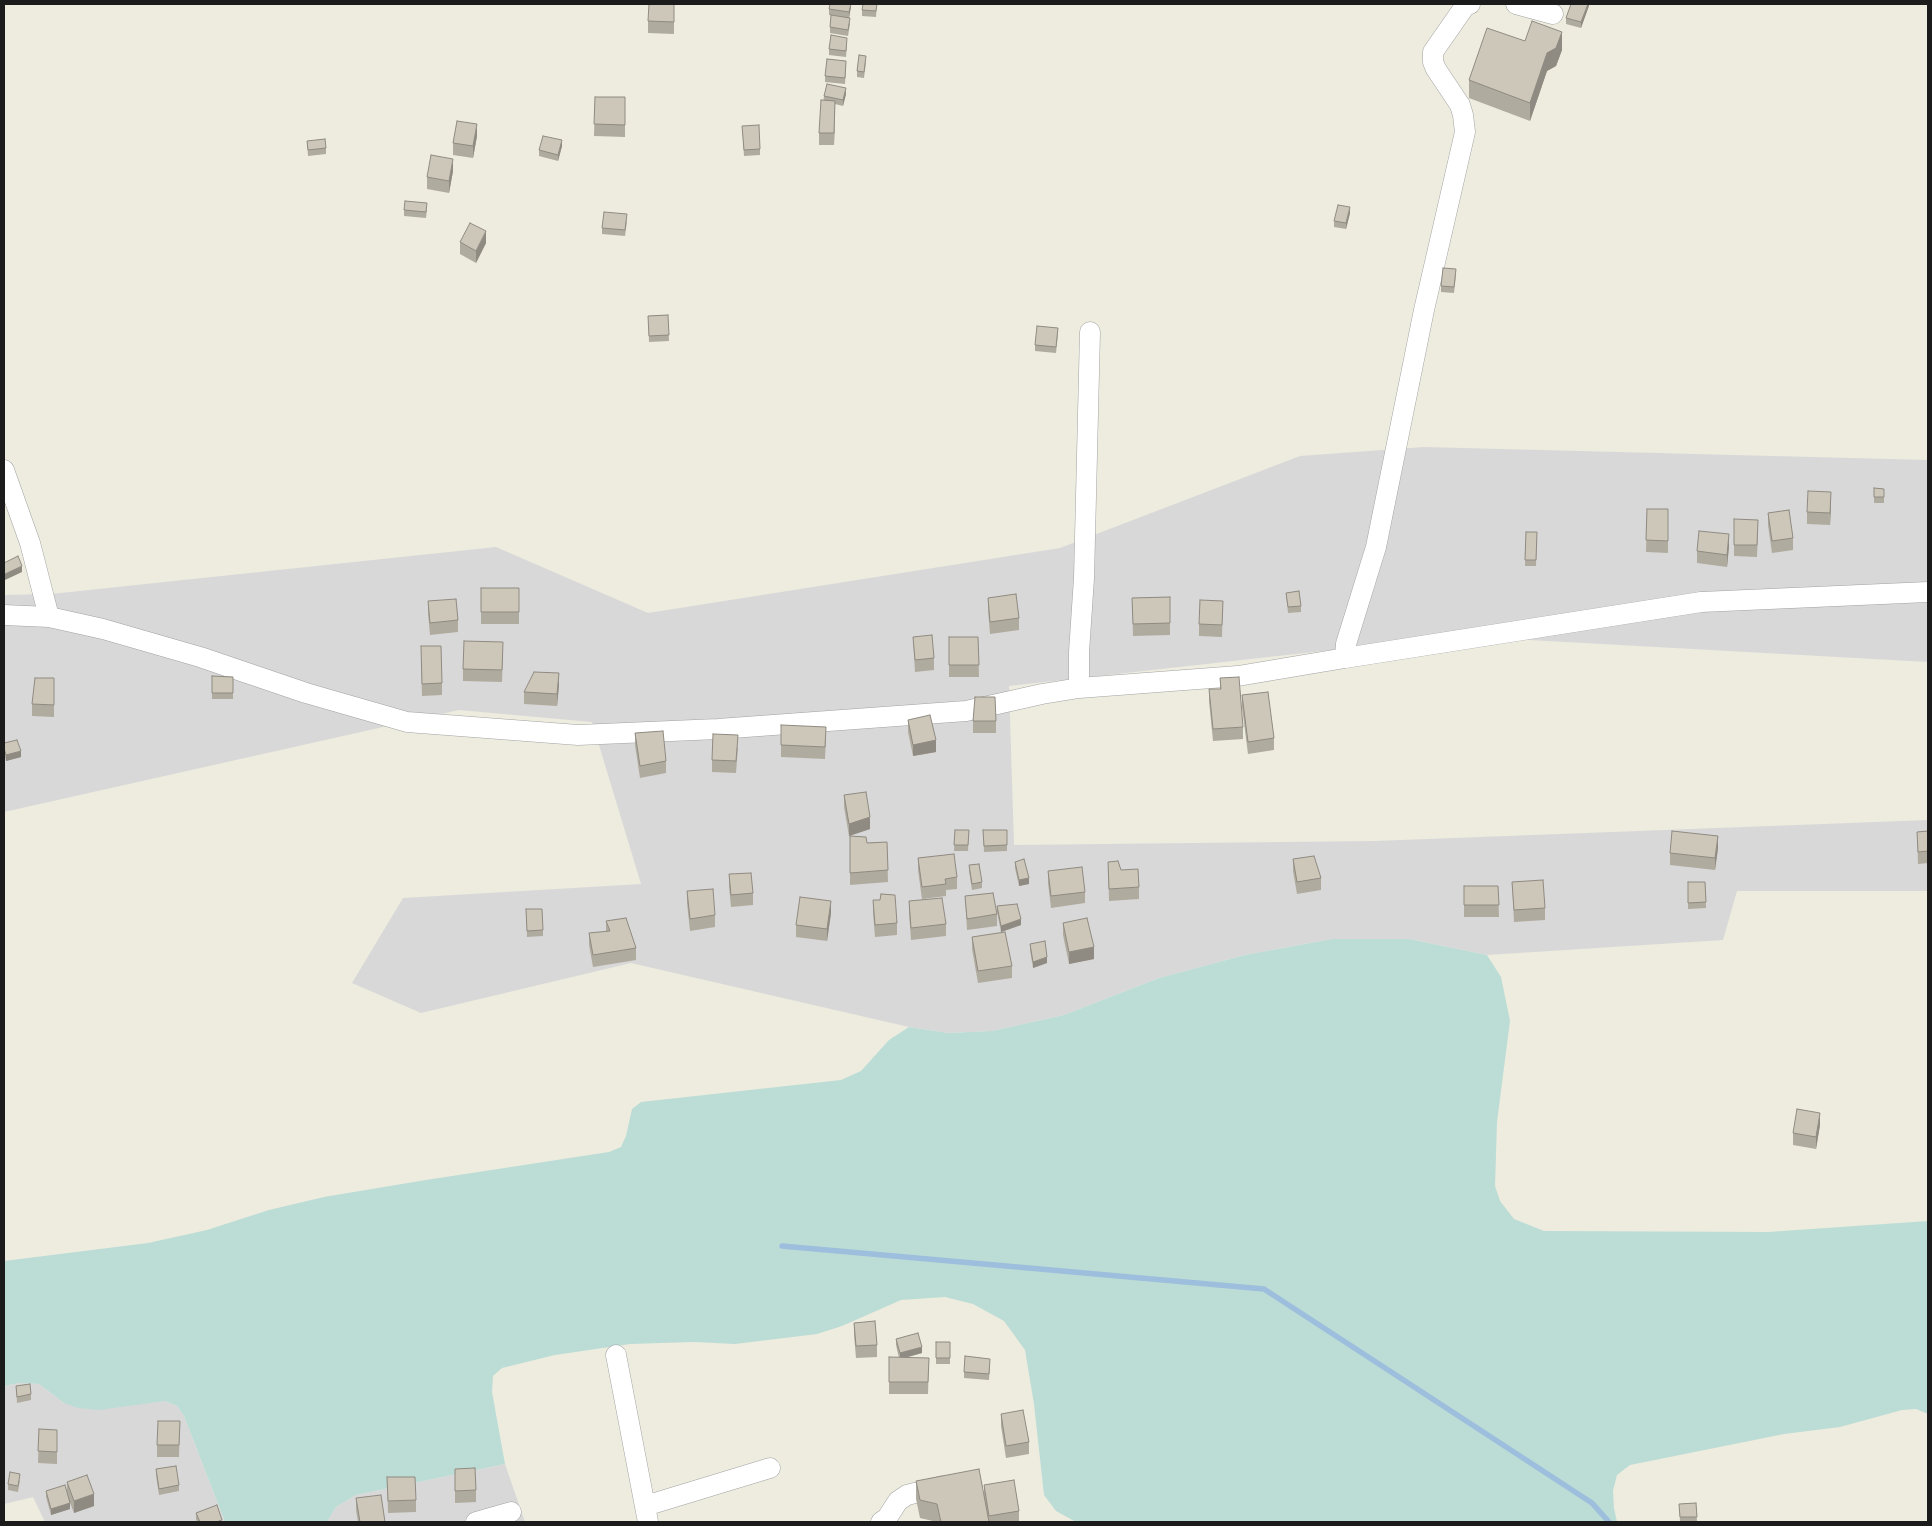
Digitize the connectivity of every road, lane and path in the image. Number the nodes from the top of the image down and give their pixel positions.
1 (1470, 4) edge
2 (1516, 4) edge
3 (1553, 14) dead end
4 (1090, 332) dead end
5 (4, 470) edge
6 (1928, 592) edge
7 (4, 615) edge
8 (50, 617) junction
9 (1345, 658) junction
10 (1079, 688) junction
11 (616, 1355) dead end
12 (770, 1468) dead end
13 (962, 1481) edge
14 (511, 1512) dead end
15 (646, 1514) edge
16 (476, 1522) edge
17 (881, 1522) edge

1 - 9 street
2 - 3 street
4 - 10 street
5 - 8 street
6 - 9 street
7 - 8 street
8 - 10 street
9 - 10 street
11 - 15 street
12 - 15 street
13 - 17 street
14 - 16 street

